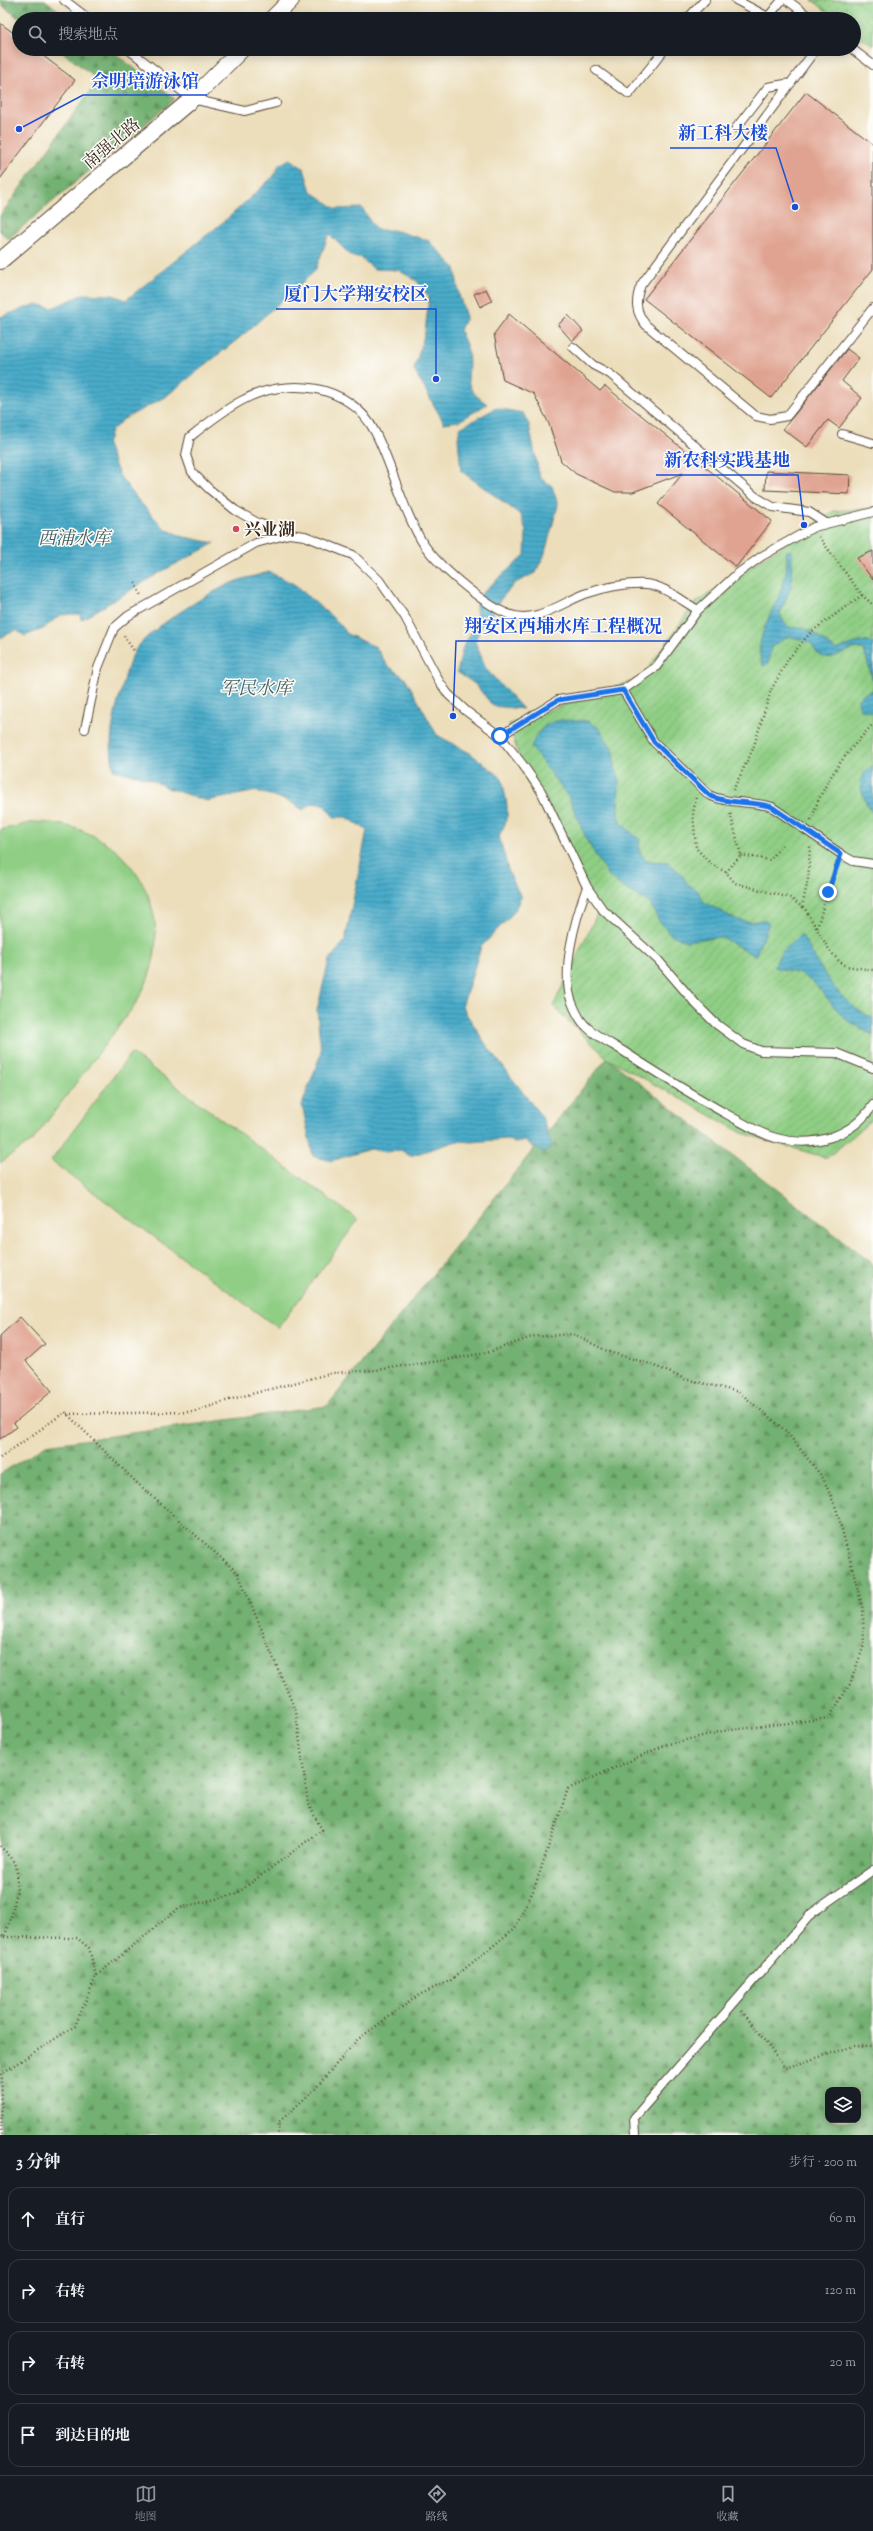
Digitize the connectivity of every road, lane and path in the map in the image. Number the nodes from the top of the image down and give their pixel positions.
1 (64, 0) edge
2 (291, 0) edge
3 (705, 0) edge
4 (736, 0) edge
5 (782, 0) edge
6 (786, 0) edge
7 (80, 12) edge
8 (279, 12) edge
9 (694, 12) edge
10 (759, 12) edge
11 (772, 12) edge
12 (802, 12) edge
13 (137, 56) edge
14 (235, 56) edge
15 (659, 56) edge
16 (811, 56) edge
17 (861, 56) edge
18 (873, 65) edge
19 (596, 70) dead end
20 (791, 83) junction
21 (192, 99) junction
22 (276, 103) dead end
23 (736, 128) dead end
24 (0, 261) edge
25 (873, 308) edge
26 (573, 347) dead end
27 (842, 434) dead end
28 (873, 443) edge
29 (873, 512) edge
30 (826, 523) junction
31 (814, 527) junction
32 (289, 534) junction
33 (862, 595) junction
34 (873, 606) edge
35 (698, 610) junction
36 (116, 626) junction
37 (134, 651) dead end
38 (623, 690) junction
39 (873, 724) edge
40 (85, 729) dead end
41 (500, 736) junction
42 (698, 785) junction
43 (728, 801) junction
44 (807, 831) junction
45 (782, 845) dead end
46 (841, 854) junction
47 (741, 855) junction
48 (873, 864) edge
49 (726, 872) junction
50 (587, 887) junction
51 (802, 907) junction
52 (817, 928) junction
53 (873, 970) edge
54 (873, 1068) edge
55 (873, 1106) edge
56 (67, 1414) junction
57 (0, 1458) edge
58 (0, 1846) edge
59 (873, 1870) edge
60 (0, 1935) edge
61 (4, 1937) junction
62 (96, 1976) junction
63 (735, 2003) junction
64 (873, 2048) edge
65 (1, 2135) edge
66 (278, 2135) edge
67 (635, 2135) edge

1 - 7 lane
2 - 8 street
3 - 9 lane
4 - 10 lane
5 - 11 lane
6 - 12 lane
13 - 21 lane
14 - 21 street, 南强北路
15 - 19 lane
16 - 20 lane
17 - 18 lane
20 - 23 lane
20 - 25 lane
21 - 22 lane
21 - 24 street, 南强北路
26 - 30 lane
27 - 28 lane
29 - 30 lane
30 - 31 lane
31 - 33 path
31 - 35 lane
32 - 35 lane
32 - 36 lane
32 - 41 lane
33 - 34 path
33 - 43 path
35 - 38 lane
36 - 37 path
36 - 40 lane
38 - 41 lane
38 - 42 lane
39 - 44 path
41 - 50 lane
42 - 43 lane
42 - 49 path
43 - 44 lane
43 - 47 path
44 - 46 lane
44 - 51 path
45 - 47 path
46 - 48 lane
46 - 52 path
47 - 49 path
49 - 51 path
50 - 54 lane
50 - 55 lane
51 - 52 path
52 - 53 path
56 - 57 path
56 - 62 path
56 - 66 path
58 - 61 path
59 - 63 lane
60 - 61 path
61 - 62 path
62 - 65 path
63 - 64 path
63 - 67 lane

